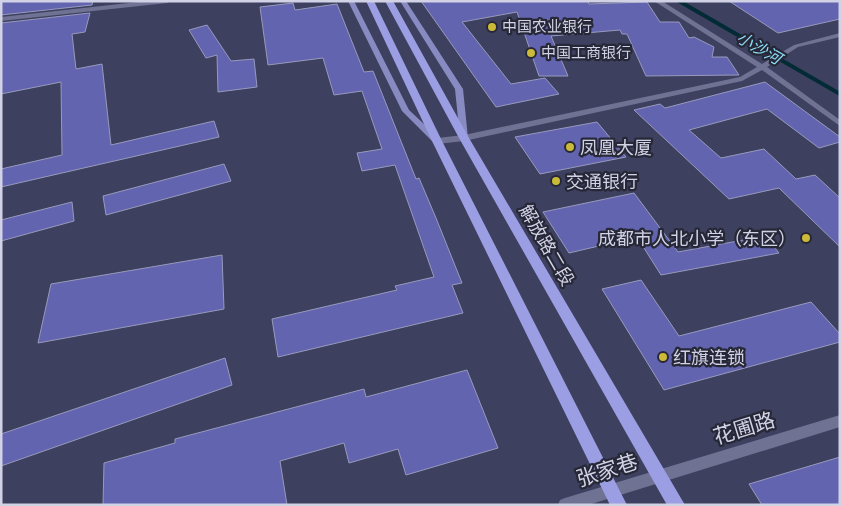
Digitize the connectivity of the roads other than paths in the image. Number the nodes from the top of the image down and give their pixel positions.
1 (167, 1) edge
2 (351, 1) edge
3 (370, 1) edge
4 (389, 1) edge
5 (403, 1) edge
6 (657, 1) edge
7 (1, 19) edge
8 (840, 35) edge
9 (764, 64) junction
10 (840, 124) edge
11 (464, 138) junction
12 (437, 141) junction
13 (840, 421) edge
14 (660, 474) junction
15 (612, 491) junction
16 (565, 505) edge
17 (619, 505) edge
18 (678, 505) edge

1 - 7 street
2 - 12 street
3 - 12 main road
4 - 11 main road, 解放路二段
5 - 11 street
6 - 9 street
8 - 9 street
9 - 10 street
9 - 11 street
11 - 12 street
11 - 14 main road, 解放路二段
12 - 15 main road
13 - 14 street, 花圃路
14 - 15 street, 张家巷
14 - 18 main road, 解放路二段
15 - 16 street, 张家巷
15 - 17 main road

